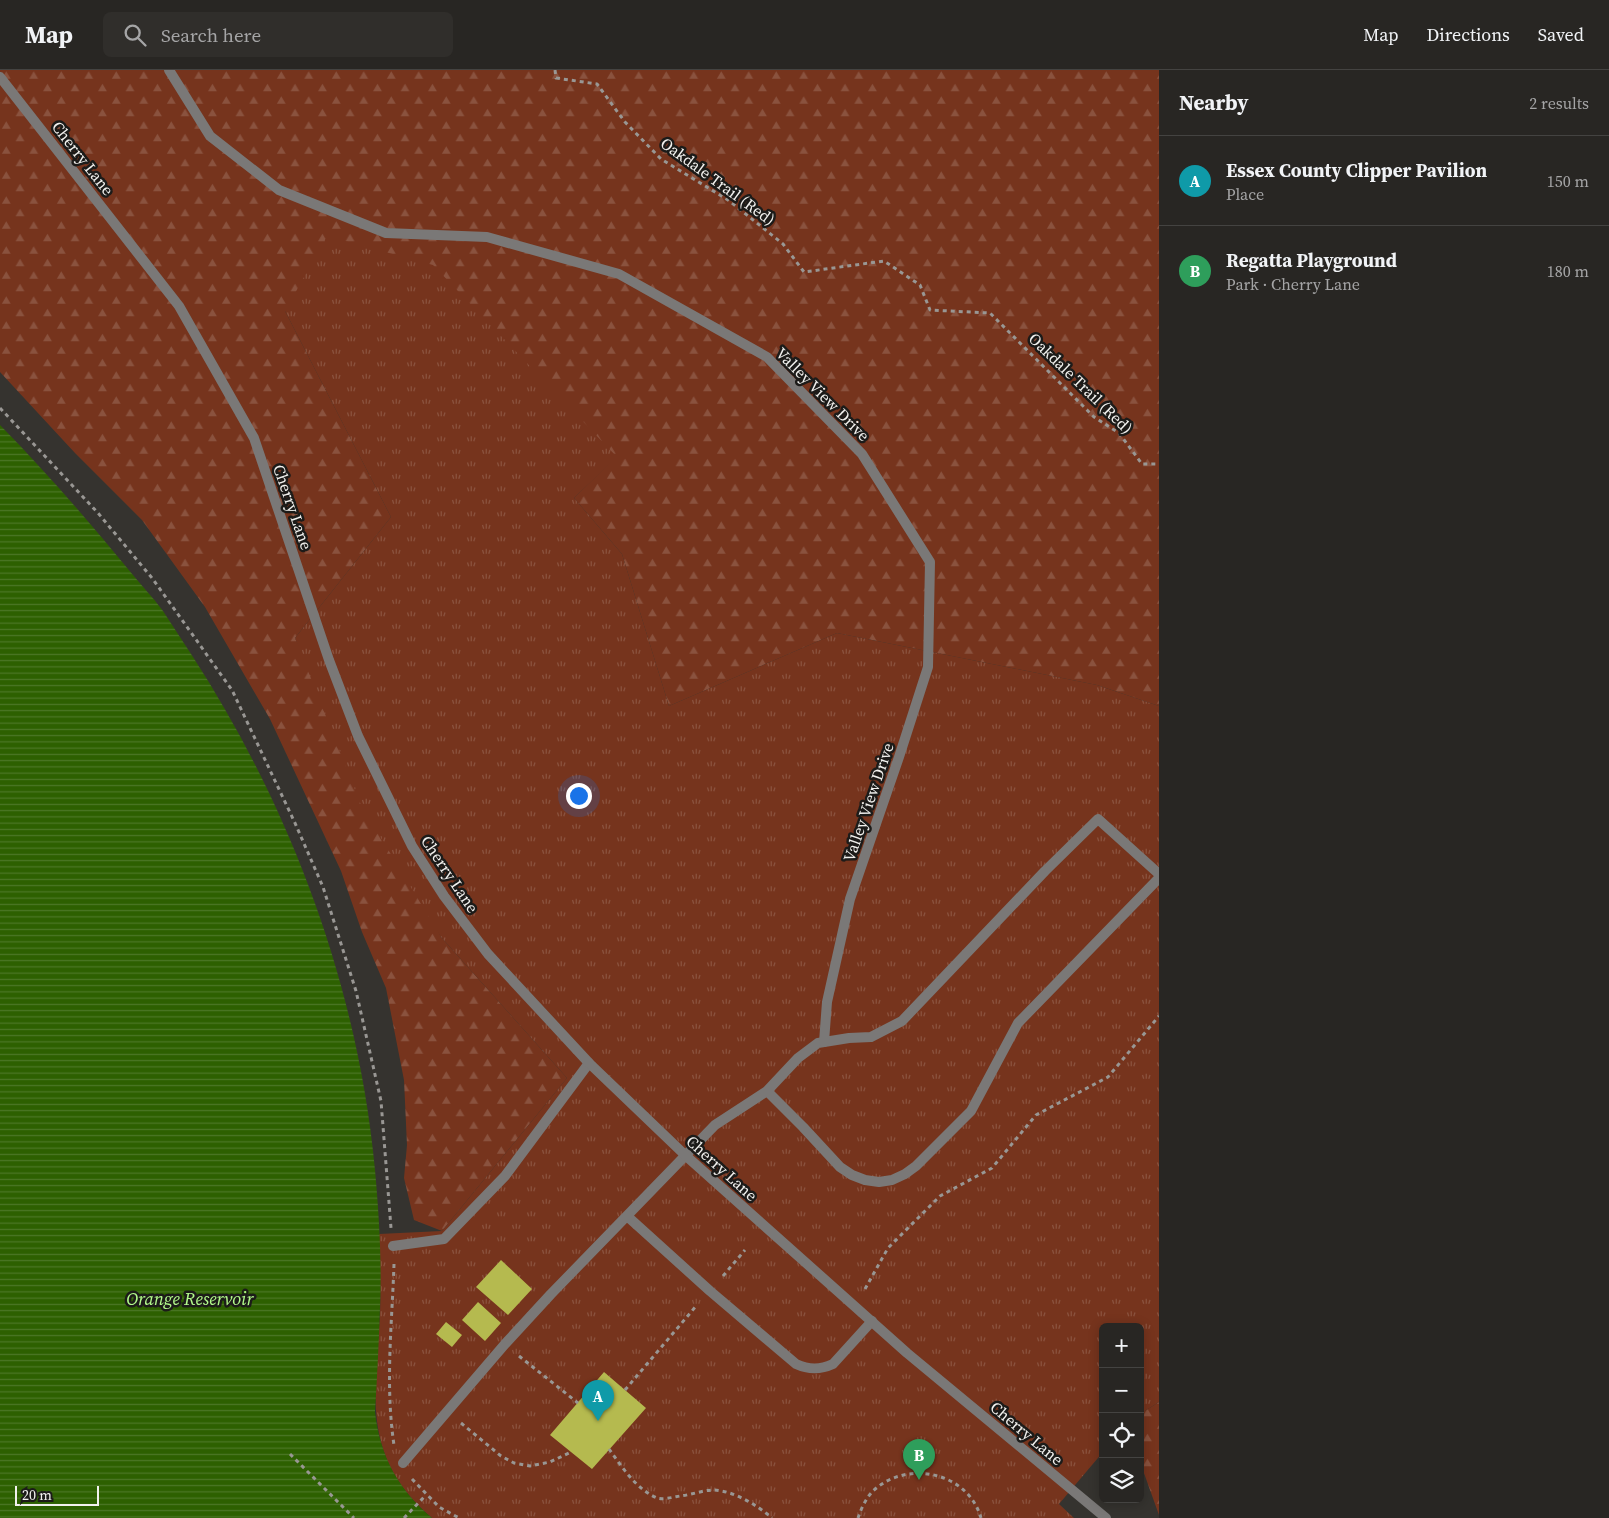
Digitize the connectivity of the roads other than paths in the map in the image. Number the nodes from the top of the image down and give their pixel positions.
1 (169, 70) edge
2 (0, 77) edge
3 (1159, 874) edge
4 (1159, 878) edge
5 (824, 1042) junction
6 (589, 1063) junction
7 (767, 1092) junction
8 (685, 1156) junction
9 (627, 1216) junction
10 (393, 1246) road end
11 (872, 1321) junction
12 (403, 1463) road end
13 (1106, 1518) edge

1 - 5 street, Valley View Drive
2 - 6 street, Cherry Lane
3 - 5 street
4 - 7 street
5 - 7 street
6 - 8 street, Cherry Lane
6 - 10 street
7 - 8 street
8 - 9 street
8 - 11 street, Cherry Lane
9 - 11 street
9 - 12 street
11 - 13 street, Cherry Lane

